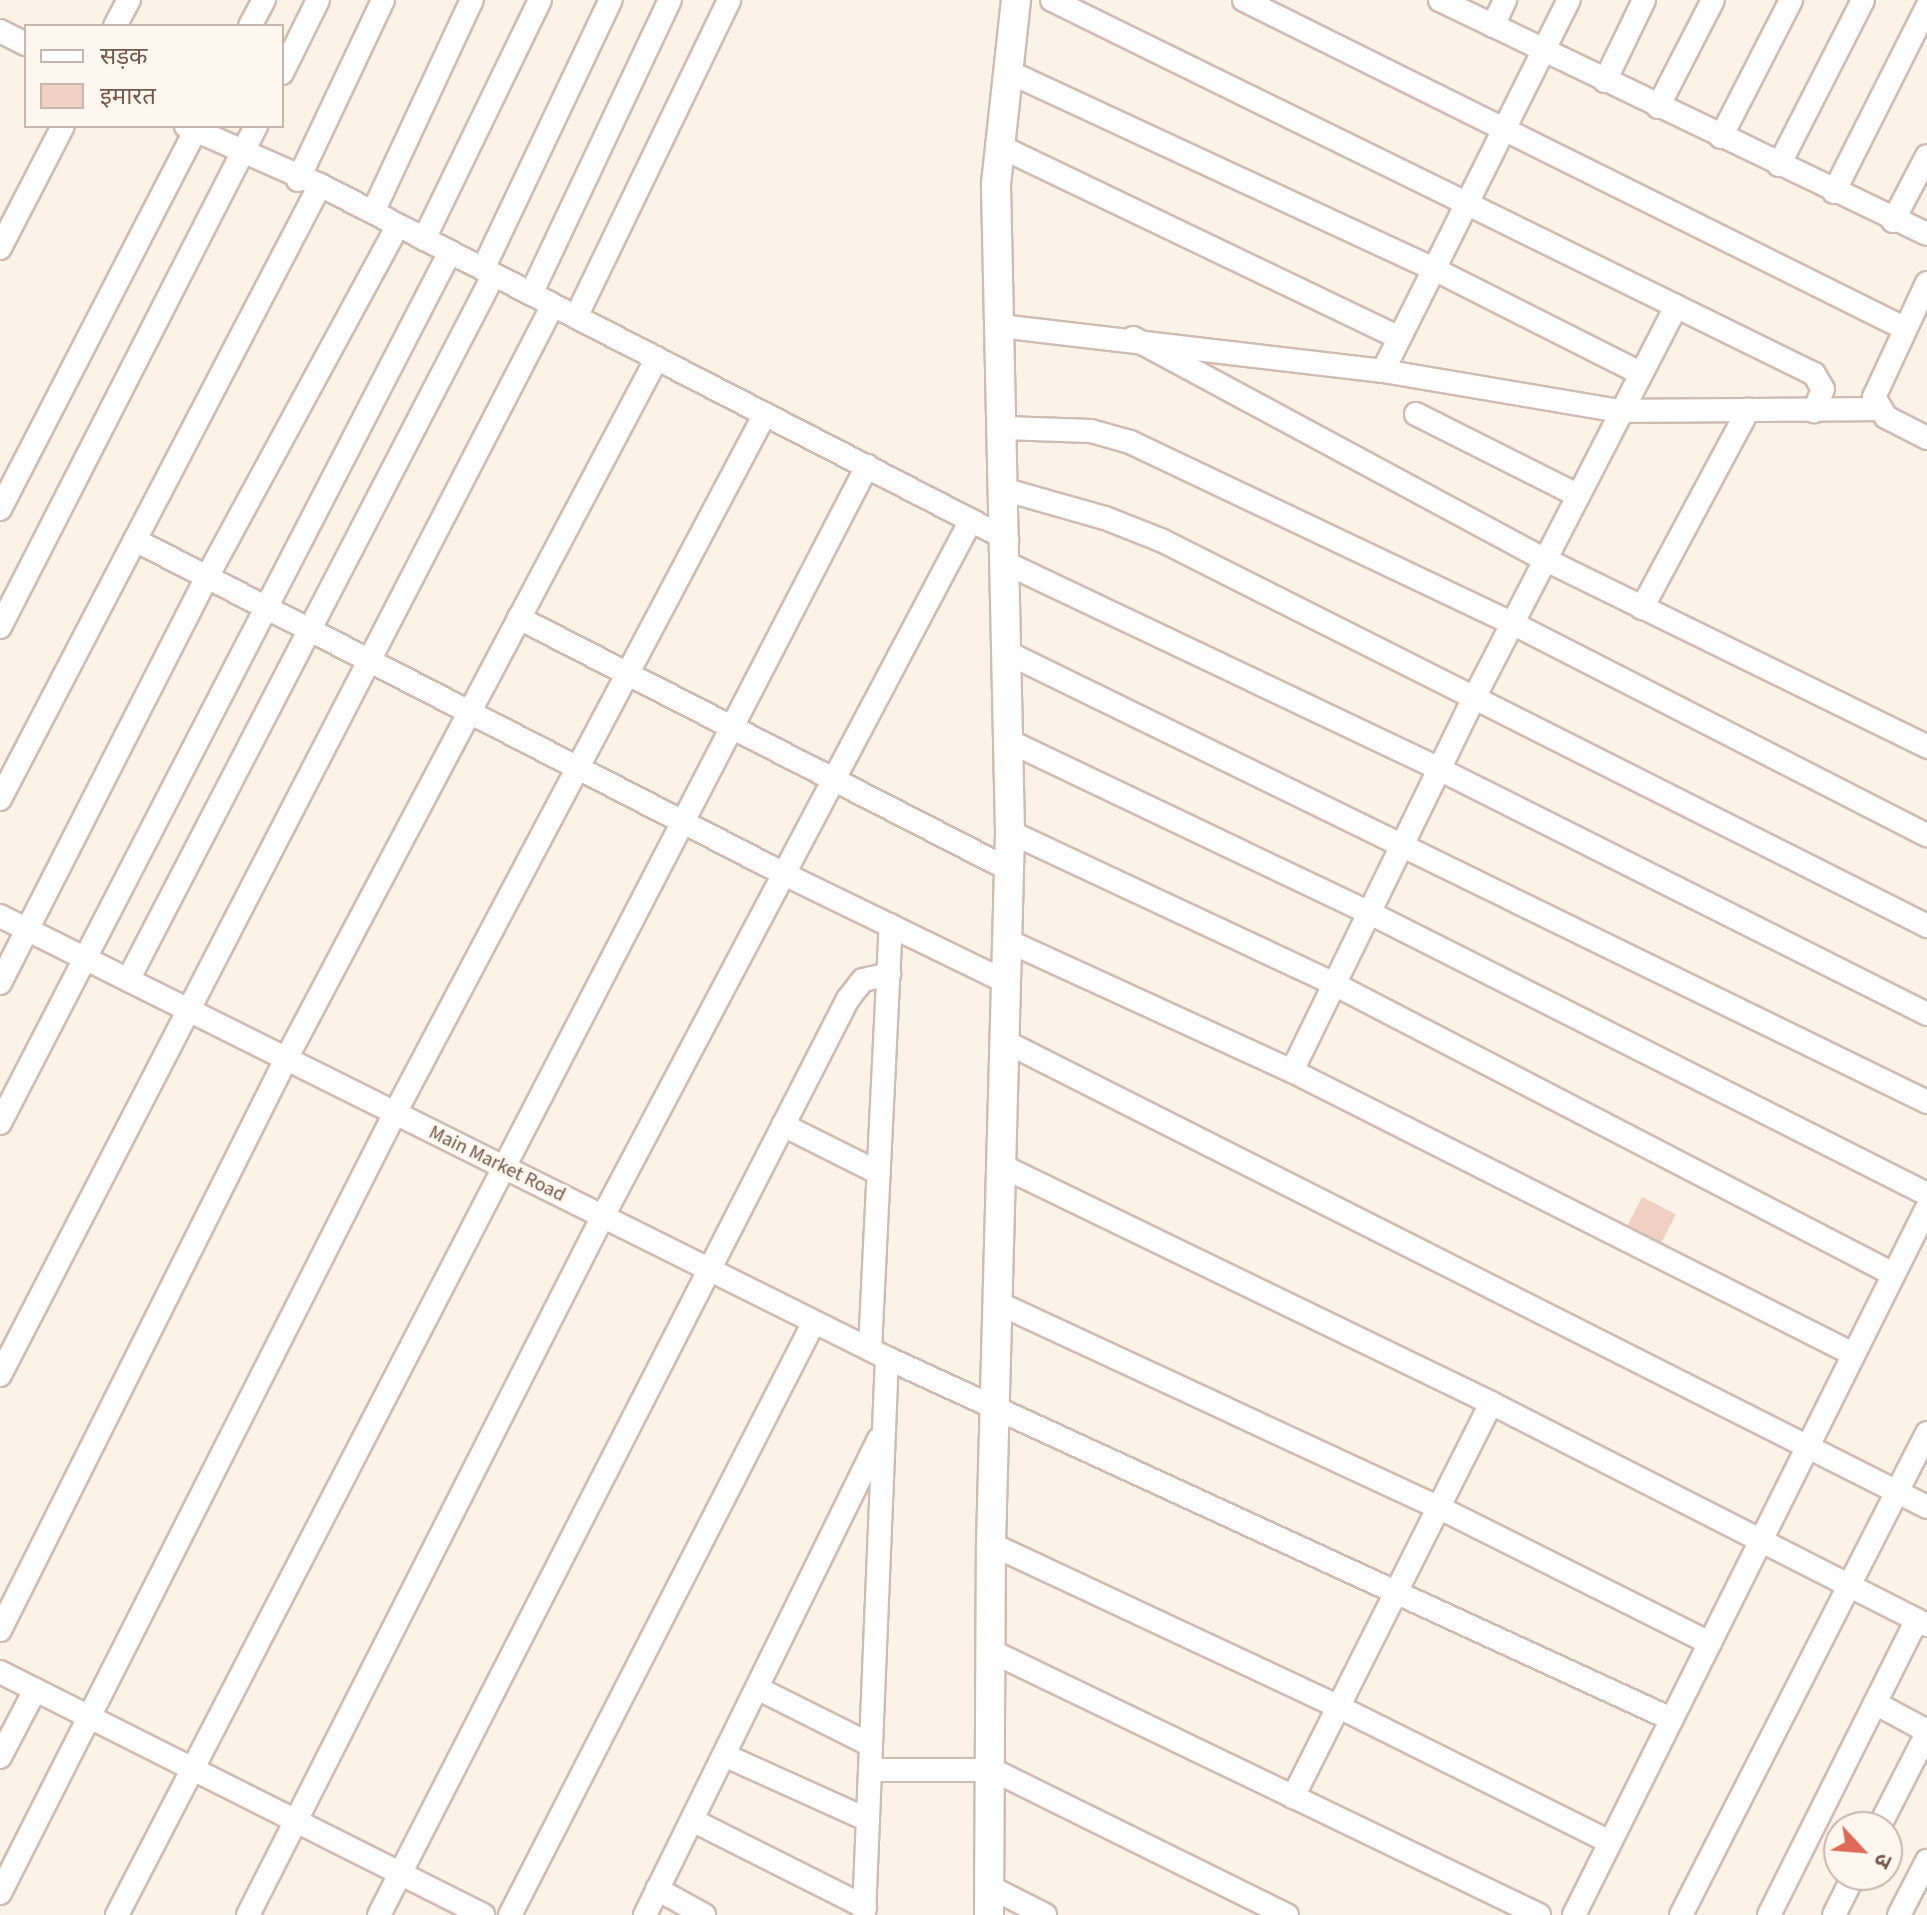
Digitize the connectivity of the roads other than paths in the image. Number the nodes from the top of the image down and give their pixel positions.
1 (129, 0) edge
2 (264, 0) edge
3 (318, 0) edge
4 (383, 0) edge
5 (472, 0) edge
6 (540, 0) edge
7 (611, 0) edge
8 (670, 0) edge
9 (729, 0) edge
10 (1016, 0) edge
11 (1052, 0) edge
12 (1244, 0) edge
13 (1441, 0) edge
14 (1505, 0) edge
15 (1569, 0) edge
16 (1644, 0) edge
17 (1713, 0) edge
18 (1791, 0) edge
19 (1863, 0) edge
20 (1927, 7) edge
21 (116, 24) edge
22 (251, 24) edge
23 (1493, 26) junction
24 (0, 31) edge
25 (24, 43) edge
26 (1544, 51) junction
27 (284, 69) edge
28 (1007, 71) junction
29 (1605, 81) junction
30 (1658, 107) junction
31 (62, 128) edge
32 (193, 128) edge
33 (255, 128) edge
34 (1504, 129) junction
35 (1721, 137) junction
36 (997, 145) junction
37 (242, 153) junction
38 (1927, 156) edge
39 (1779, 165) junction
40 (309, 182) junction
41 (1834, 192) junction
42 (1467, 204) junction
43 (373, 212) junction
44 (1893, 221) junction
45 (398, 225) junction
46 (1927, 234) edge
47 (424, 239) junction
48 (0, 248) edge
49 (450, 252) junction
50 (1434, 269) junction
51 (488, 272) junction
52 (1927, 283) edge
53 (531, 294) junction
54 (553, 305) junction
55 (1676, 306) junction
56 (576, 317) junction
57 (1000, 326) junction
58 (1904, 328) junction
59 (1397, 337) junction
60 (1133, 338) junction
61 (657, 358) junction
62 (1383, 371) junction
63 (1640, 373) junction
64 (1878, 409) junction
65 (1748, 410) junction
66 (1620, 411) junction
67 (1814, 411) junction
68 (765, 414) junction
69 (1416, 414) dead end
70 (1004, 428) junction
71 (1927, 438) edge
72 (867, 466) junction
73 (1006, 490) junction
74 (1577, 495) junction
75 (0, 509) edge
76 (971, 520) junction
77 (135, 540) junction
78 (1008, 551) junction
79 (1544, 559) junction
80 (207, 577) junction
81 (266, 607) junction
82 (1642, 608) junction
83 (519, 618) junction
84 (1512, 623) junction
85 (0, 627) edge
86 (308, 629) junction
87 (1010, 654) junction
88 (369, 660) junction
89 (628, 674) junction
90 (1474, 698) junction
91 (469, 712) junction
92 (731, 727) junction
93 (1011, 742) junction
94 (1927, 747) edge
95 (578, 768) junction
96 (1439, 769) junction
97 (834, 779) junction
98 (0, 799) edge
99 (682, 821) junction
100 (1010, 832) junction
101 (1927, 835) edge
102 (1404, 844) junction
103 (1010, 870) junction
104 (784, 874) junction
105 (1370, 913) junction
106 (0, 916) edge
107 (891, 926) junction
108 (1927, 926) edge
109 (27, 930) junction
110 (1008, 941) junction
111 (85, 958) junction
112 (889, 974) junction
113 (128, 980) junction
114 (0, 983) edge
115 (1008, 983) junction
116 (1334, 984) junction
117 (187, 1009) junction
118 (1927, 1014) edge
119 (1008, 1043) junction
120 (286, 1059) junction
121 (1292, 1071) junction
122 (1927, 1102) edge
123 (395, 1113) junction
124 (0, 1123) edge
125 (783, 1125) junction
126 (501, 1166) junction
127 (1004, 1167) junction
128 (879, 1173) junction
129 (1927, 1194) edge
130 (1927, 1208) edge
131 (603, 1216) junction
132 (708, 1269) junction
133 (1893, 1274) junction
134 (1000, 1304) junction
135 (814, 1322) junction
136 (878, 1354) junction
137 (1853, 1354) junction
138 (0, 1375) edge
139 (1491, 1403) junction
140 (996, 1408) junction
141 (883, 1432) junction
142 (1927, 1433) edge
143 (1808, 1447) junction
144 (1897, 1492) junction
145 (1927, 1507) edge
146 (1440, 1508) junction
147 (1761, 1541) junction
148 (991, 1544) junction
149 (1849, 1586) junction
150 (1396, 1592) junction
151 (1922, 1622) edge
152 (0, 1630) edge
153 (1710, 1643) junction
154 (993, 1652) junction
155 (0, 1672) edge
156 (757, 1688) junction
157 (35, 1690) junction
158 (1875, 1703) junction
159 (1337, 1706) junction
160 (88, 1717) junction
161 (1671, 1719) junction
162 (1927, 1732) edge
163 (871, 1745) junction
164 (724, 1755) junction
165 (0, 1757) edge
166 (192, 1770) junction
167 (870, 1770) junction
168 (993, 1770) junction
169 (1293, 1797) junction
170 (1887, 1811) edge
171 (692, 1820) junction
172 (868, 1820) junction
173 (295, 1823) junction
174 (1610, 1842) junction
175 (1927, 1861) edge
176 (399, 1874) junction
177 (657, 1889) junction
178 (1846, 1891) edge
179 (0, 1893) edge
180 (990, 1901) edge
181 (865, 1911) edge
182 (117, 1915) edge
183 (248, 1915) edge
184 (379, 1915) edge
185 (483, 1915) edge
186 (510, 1915) edge
187 (645, 1915) edge
188 (704, 1915) edge
189 (1045, 1915) edge
190 (1287, 1915) edge
191 (1539, 1915) edge
192 (1574, 1915) edge
193 (1681, 1915) edge
194 (1769, 1915) edge
195 (1834, 1915) edge
196 (1899, 1915) edge

1 - 21 street
2 - 22 street
3 - 27 street
4 - 40 street
5 - 43 street
6 - 47 street
7 - 51 street
8 - 53 street
9 - 56 street
10 - 28 street
11 - 42 street
12 - 34 street
13 - 23 street
14 - 23 street
15 - 26 street
16 - 29 street
17 - 30 street
18 - 35 street
19 - 39 street
20 - 41 street
23 - 26 street
24 - 25 street
26 - 29 street
26 - 34 street
28 - 36 street
28 - 50 street
29 - 30 street
30 - 35 street
31 - 48 street
32 - 37 street
32 - 75 street
33 - 37 street
34 - 42 street
34 - 58 street
35 - 39 street
36 - 57 street
36 - 59 street
37 - 40 street
37 - 85 street
38 - 44 street
39 - 41 street
40 - 43 street
40 - 77 street
41 - 44 street
42 - 50 street
42 - 55 street
43 - 45 street
44 - 46 street
45 - 47 street
45 - 80 street
47 - 49 street
49 - 51 street
49 - 81 street
50 - 59 street
50 - 63 street
51 - 53 street
51 - 86 street
52 - 58 street
53 - 54 street
54 - 56 street
54 - 88 street
55 - 63 street
55 - 67 street
56 - 61 street
57 - 60 street
57 - 70 street
58 - 64 street
59 - 62 street
60 - 62 street
60 - 79 street
61 - 68 street
61 - 83 street
62 - 66 street
63 - 66 street
64 - 67 street
64 - 71 street
65 - 66 street
65 - 67 street
65 - 82 street
66 - 74 street
68 - 72 street
68 - 89 street
69 - 74 street
70 - 73 street
70 - 84 street
72 - 76 street
72 - 92 street
73 - 78 street
73 - 90 street
74 - 79 street
76 - 78 street
76 - 97 street
77 - 80 street
77 - 98 street
78 - 87 street
78 - 96 street
79 - 82 street
79 - 84 street
80 - 81 street
80 - 109 street
81 - 86 street
81 - 111 street
82 - 94 street
83 - 89 street
83 - 91 street
84 - 90 street
84 - 101 street
86 - 88 street
86 - 113 street
87 - 93 street
87 - 102 street
88 - 91 street
88 - 117 street
89 - 92 street
89 - 95 street
90 - 96 street
90 - 108 street
91 - 95 street
91 - 120 street
92 - 97 street
92 - 99 street
93 - 100 street
93 - 105 street
95 - 99 street
95 - 123 street
96 - 102 street
96 - 118 street
97 - 103 street
97 - 104 street
99 - 104 street
99 - 126 street
100 - 103 street
100 - 116 street
102 - 105 street
102 - 122 street
103 - 110 street
104 - 107 street
104 - 131 street
105 - 116 street
105 - 129 street
106 - 109 street, Main Market Road
107 - 112 street
107 - 115 street
109 - 111 street, Main Market Road
109 - 114 street
110 - 115 street
110 - 121 street
111 - 113 street, Main Market Road
111 - 124 street
112 - 125 street
112 - 128 street
113 - 117 street, Main Market Road
115 - 119 street
116 - 121 street
116 - 133 street
117 - 120 street, Main Market Road
117 - 138 street
119 - 127 street
119 - 143 street
120 - 123 street, Main Market Road
120 - 152 street
121 - 137 street
123 - 126 street, Main Market Road
123 - 160 street
125 - 128 street
125 - 132 street
126 - 131 street, Main Market Road
126 - 166 street
127 - 134 street
127 - 139 street
128 - 136 street
130 - 133 street
131 - 132 street, Main Market Road
131 - 173 street
132 - 135 street, Main Market Road
132 - 176 street
133 - 137 street
134 - 140 street
134 - 146 street
135 - 136 street, Main Market Road
135 - 186 street
136 - 140 street, Main Market Road
136 - 141 street
137 - 143 street
139 - 146 street
139 - 147 street
140 - 148 street
140 - 150 street, Main Market Road
141 - 156 street
141 - 163 street
142 - 144 street
143 - 144 street
143 - 147 street
144 - 145 street
144 - 149 street
146 - 150 street
146 - 153 street
147 - 149 street
147 - 153 street
148 - 154 street
148 - 159 street
149 - 151 street
149 - 193 street
150 - 159 street
150 - 161 street, Main Market Road
151 - 158 street
153 - 161 street
154 - 168 street
154 - 169 street
155 - 157 street
156 - 163 street
156 - 164 street
157 - 160 street
157 - 165 street
158 - 162 street
158 - 194 street
159 - 169 street
159 - 174 street
160 - 166 street
160 - 179 street
161 - 174 street
162 - 170 street
163 - 167 street
164 - 171 street
164 - 172 street
166 - 173 street
166 - 182 street
167 - 168 street
167 - 172 street
168 - 180 street
168 - 190 street
169 - 191 street
171 - 177 street
171 - 181 street
172 - 181 street
173 - 176 street
173 - 183 street
174 - 192 street
175 - 196 street
176 - 184 street
176 - 185 street
177 - 187 street
177 - 188 street
178 - 195 street
180 - 189 street

